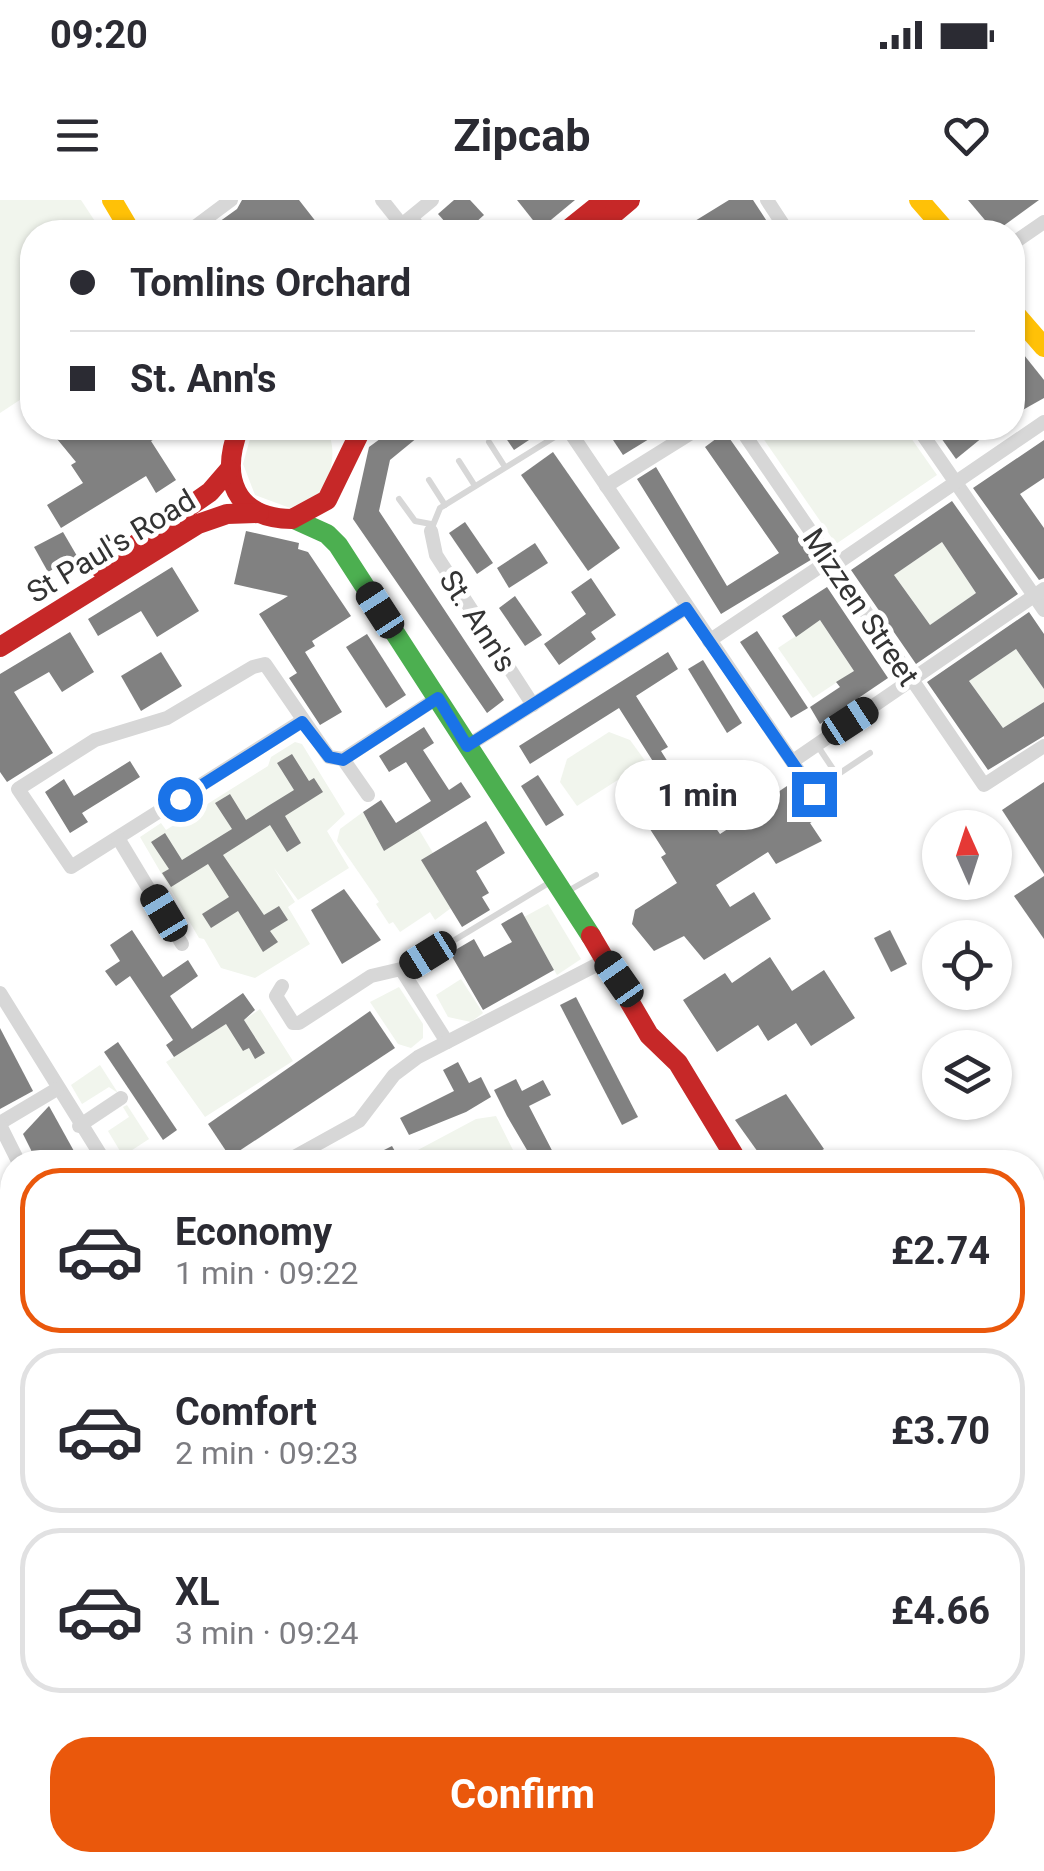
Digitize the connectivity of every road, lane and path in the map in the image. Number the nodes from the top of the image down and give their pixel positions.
1 (231, 200) edge
2 (382, 200) edge
3 (432, 200) edge
4 (606, 200) edge
5 (630, 200) edge
6 (919, 200) edge
7 (204, 220) edge
8 (398, 220) edge
9 (408, 220) edge
10 (580, 220) edge
11 (609, 220) edge
12 (936, 220) edge
13 (1025, 325) edge
14 (1044, 346) edge
15 (236, 440) edge
16 (340, 440) edge
17 (355, 440) edge
18 (549, 440) edge
19 (576, 440) edge
20 (681, 440) edge
21 (748, 440) edge
22 (926, 440) edge
23 (1018, 440) edge
24 (488, 442) dead end
25 (345, 457) junction
26 (459, 461) dead end
27 (505, 467) junction
28 (229, 470) junction
29 (429, 480) dead end
30 (338, 482) junction
31 (956, 482) junction
32 (476, 486) junction
33 (606, 486) junction
34 (399, 500) dead end
35 (445, 505) junction
36 (259, 513) junction
37 (296, 520) junction
38 (431, 528) junction
39 (338, 546) junction
40 (834, 566) junction
41 (1039, 592) edge
42 (686, 608) junction
43 (1044, 610) edge
44 (0, 634) edge
45 (709, 642) junction
46 (0, 648) edge
47 (912, 680) junction
48 (438, 698) junction
49 (532, 705) junction
50 (302, 722) junction
51 (816, 744) junction
52 (467, 746) junction
53 (1044, 746) edge
54 (870, 753) dead end
55 (343, 760) junction
56 (793, 760) junction
57 (814, 794) dead end
58 (368, 795) dead end
59 (118, 838) junction
60 (596, 875) dead end
61 (558, 887) junction
62 (182, 944) dead end
63 (606, 960) junction
64 (404, 970) junction
65 (282, 986) dead end
66 (0, 993) edge
67 (448, 1042) junction
68 (56, 1088) junction
69 (121, 1098) dead end
70 (0, 1124) edge
71 (79, 1126) junction
72 (13, 1150) edge
73 (96, 1150) edge
74 (307, 1150) edge
75 (731, 1150) edge

1 - 7 street
2 - 8 street
3 - 9 street
4 - 10 main road
5 - 11 main road
6 - 12 main road
13 - 14 main road
15 - 28 main road, St Paul's Road
16 - 25 main road
17 - 25 main road
18 - 27 lane
19 - 33 street
20 - 33 street
21 - 40 street, Mizzen Street
22 - 31 street
23 - 31 street
24 - 27 lane
25 - 30 main road
26 - 32 lane
27 - 32 lane
28 - 36 main road, St Paul's Road
28 - 44 main road, St Paul's Road
29 - 35 lane
30 - 37 main road
30 - 39 main road
31 - 40 street
31 - 41 street
32 - 35 lane
33 - 42 street
34 - 38 lane
35 - 38 lane
36 - 37 main road, St Paul's Road
36 - 46 main road, St Paul's Road
37 - 39 main road
38 - 49 street, St. Ann's
39 - 48 main road
40 - 45 street
40 - 47 street, Mizzen Street
41 - 43 street
41 - 47 street
42 - 45 street
42 - 49 street, St. Ann's
45 - 56 street
47 - 51 street
47 - 53 street, Mizzen Street
48 - 52 main road
48 - 55 street
49 - 52 street, St. Ann's
50 - 55 street
50 - 59 street
50 - 59 street
51 - 54 lane
51 - 56 street
52 - 61 main road
55 - 58 street
56 - 57 street
59 - 62 street
60 - 61 lane
61 - 63 main road
61 - 64 lane
63 - 67 street
63 - 75 main road
64 - 65 street
64 - 67 street
66 - 68 street
67 - 74 street
68 - 70 street
68 - 71 street
69 - 71 street
70 - 72 street
71 - 73 street

